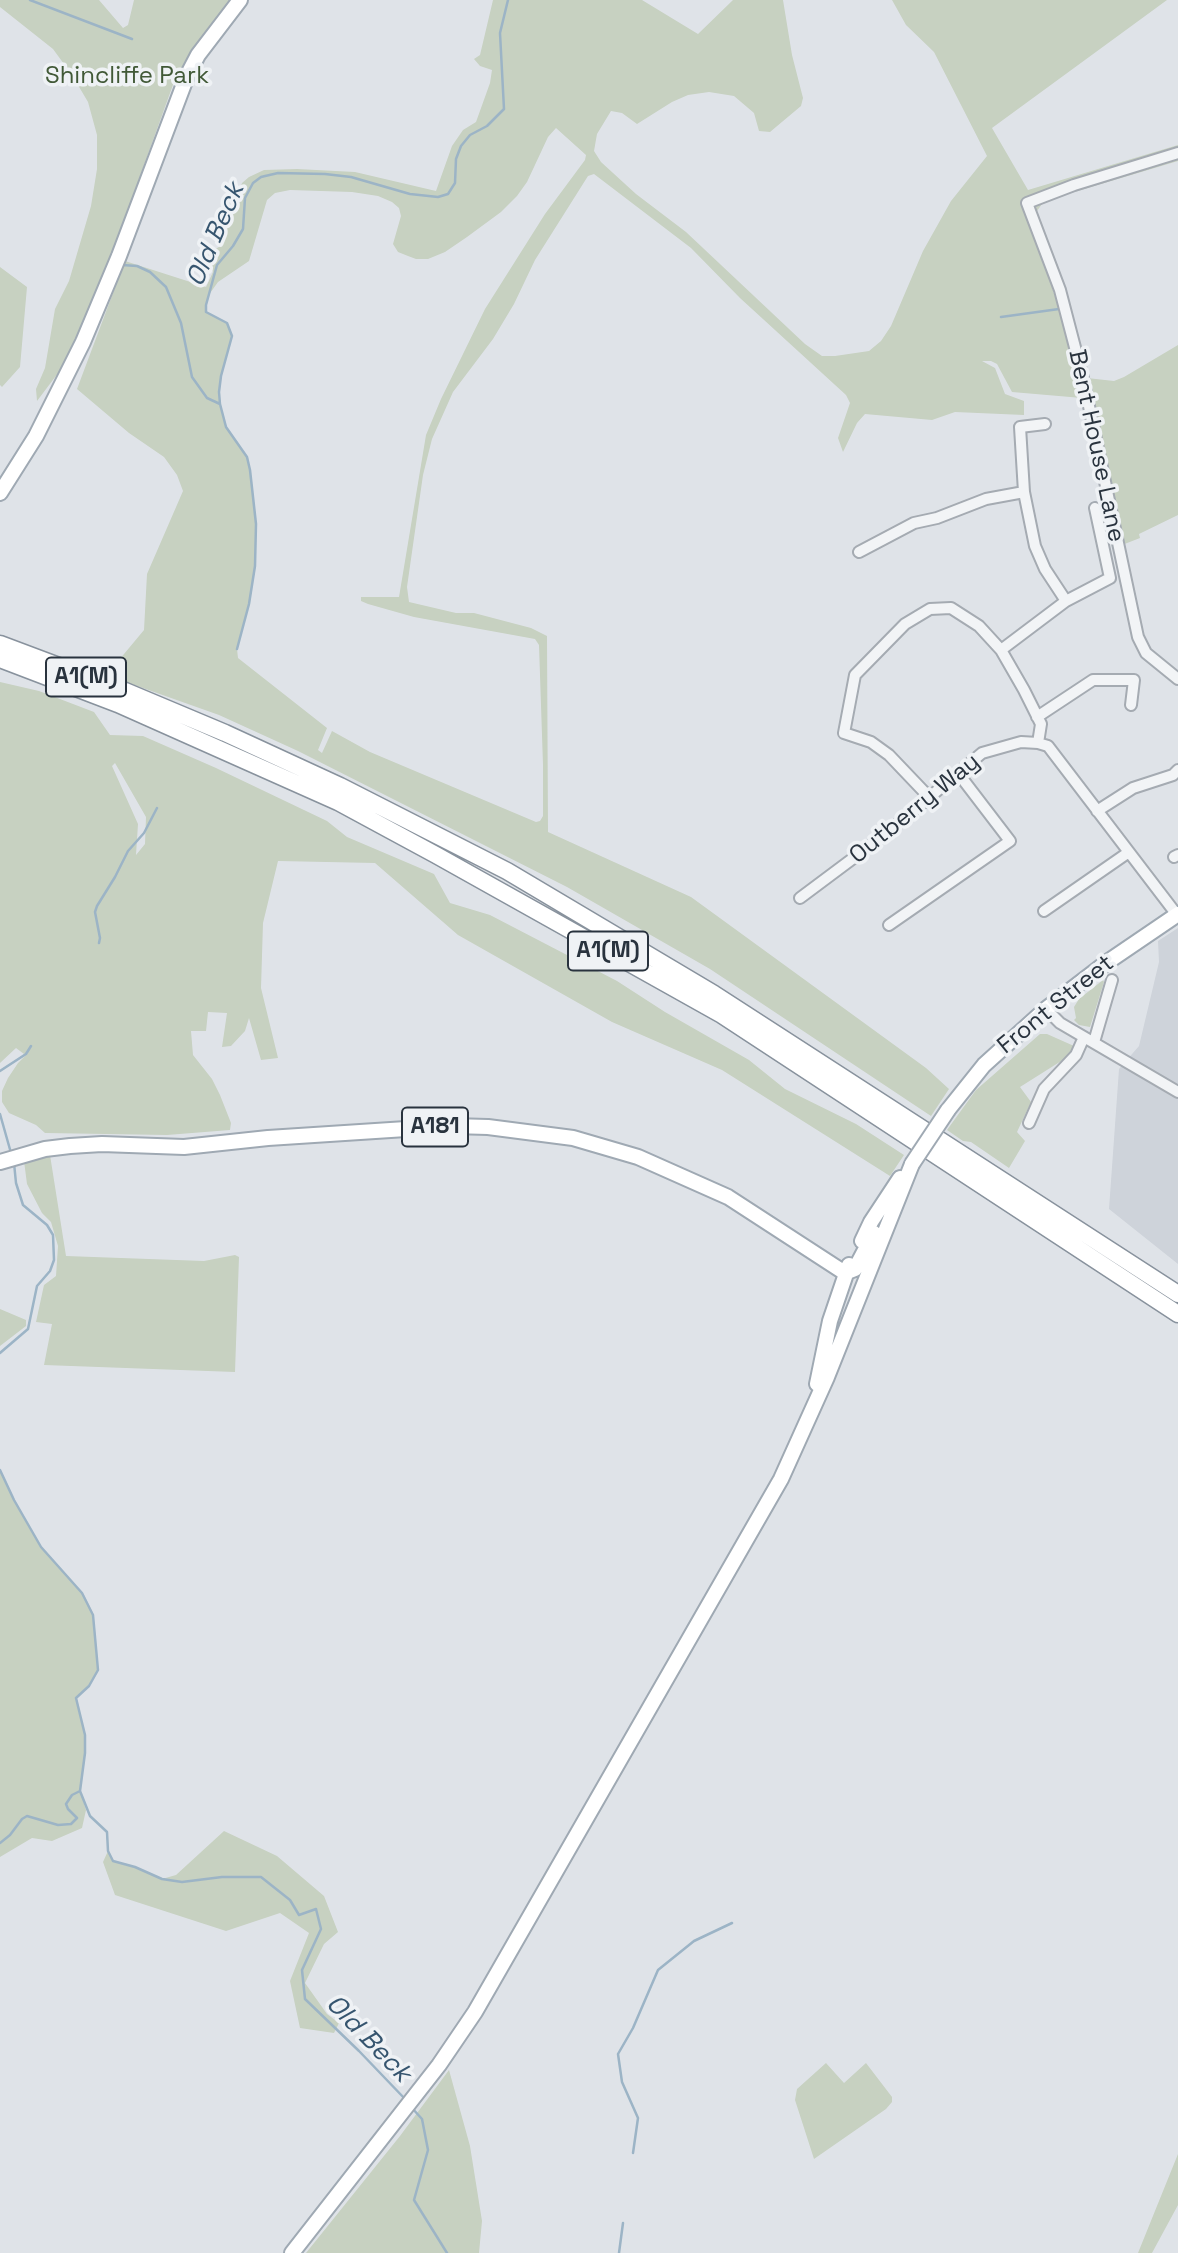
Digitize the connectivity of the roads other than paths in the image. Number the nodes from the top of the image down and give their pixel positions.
1 (240, 0) edge
2 (1178, 153) edge
3 (1045, 424) dead end
4 (1024, 492) junction
5 (0, 493) edge
6 (1095, 508) dead end
7 (859, 552) dead end
8 (1066, 601) junction
9 (0, 644) edge
10 (1001, 650) junction
11 (0, 659) edge
12 (1178, 679) edge
13 (1131, 705) dead end
14 (1037, 717) junction
15 (1038, 743) junction
16 (958, 773) junction
17 (1176, 776) edge
18 (930, 798) junction
19 (1097, 811) junction
20 (1129, 852) junction
21 (800, 898) dead end
22 (1044, 911) dead end
23 (1178, 914) edge
24 (889, 925) dead end
25 (1112, 980) dead end
26 (1046, 1009) junction
27 (1089, 1040) junction
28 (1178, 1092) edge
29 (1029, 1123) dead end
30 (2, 1161) edge
31 (912, 1164) junction
32 (892, 1210) junction
33 (817, 1253) junction
34 (856, 1261) junction
35 (845, 1273) junction
36 (864, 1279) junction
37 (1178, 1294) edge
38 (1178, 1314) edge
39 (813, 1405) junction
40 (292, 2253) edge

1 - 5 main road
2 - 12 street, Bent House Lane
3 - 4 street
4 - 7 street
4 - 8 street
6 - 8 street
8 - 10 street
9 - 37 highway, A1(M)
10 - 14 street
10 - 18 street
11 - 38 highway, A1(M)
13 - 14 street
14 - 15 street
15 - 16 street, Outberry Way
15 - 19 street
16 - 18 street, Outberry Way
16 - 24 street
17 - 19 street
18 - 21 street, Outberry Way
19 - 20 street
20 - 22 street
20 - 23 street
23 - 26 main road, Front Street
25 - 27 street
26 - 27 street
26 - 31 main road, Front Street, bridge
27 - 28 street
27 - 29 street
30 - 33 main road, A181
31 - 32 main road
31 - 34 main road
32 - 34 main road
32 - 36 main road
33 - 34 main road, A181
33 - 35 main road, A181
34 - 35 main road
34 - 36 main road
35 - 39 main road
36 - 39 main road
39 - 40 main road

